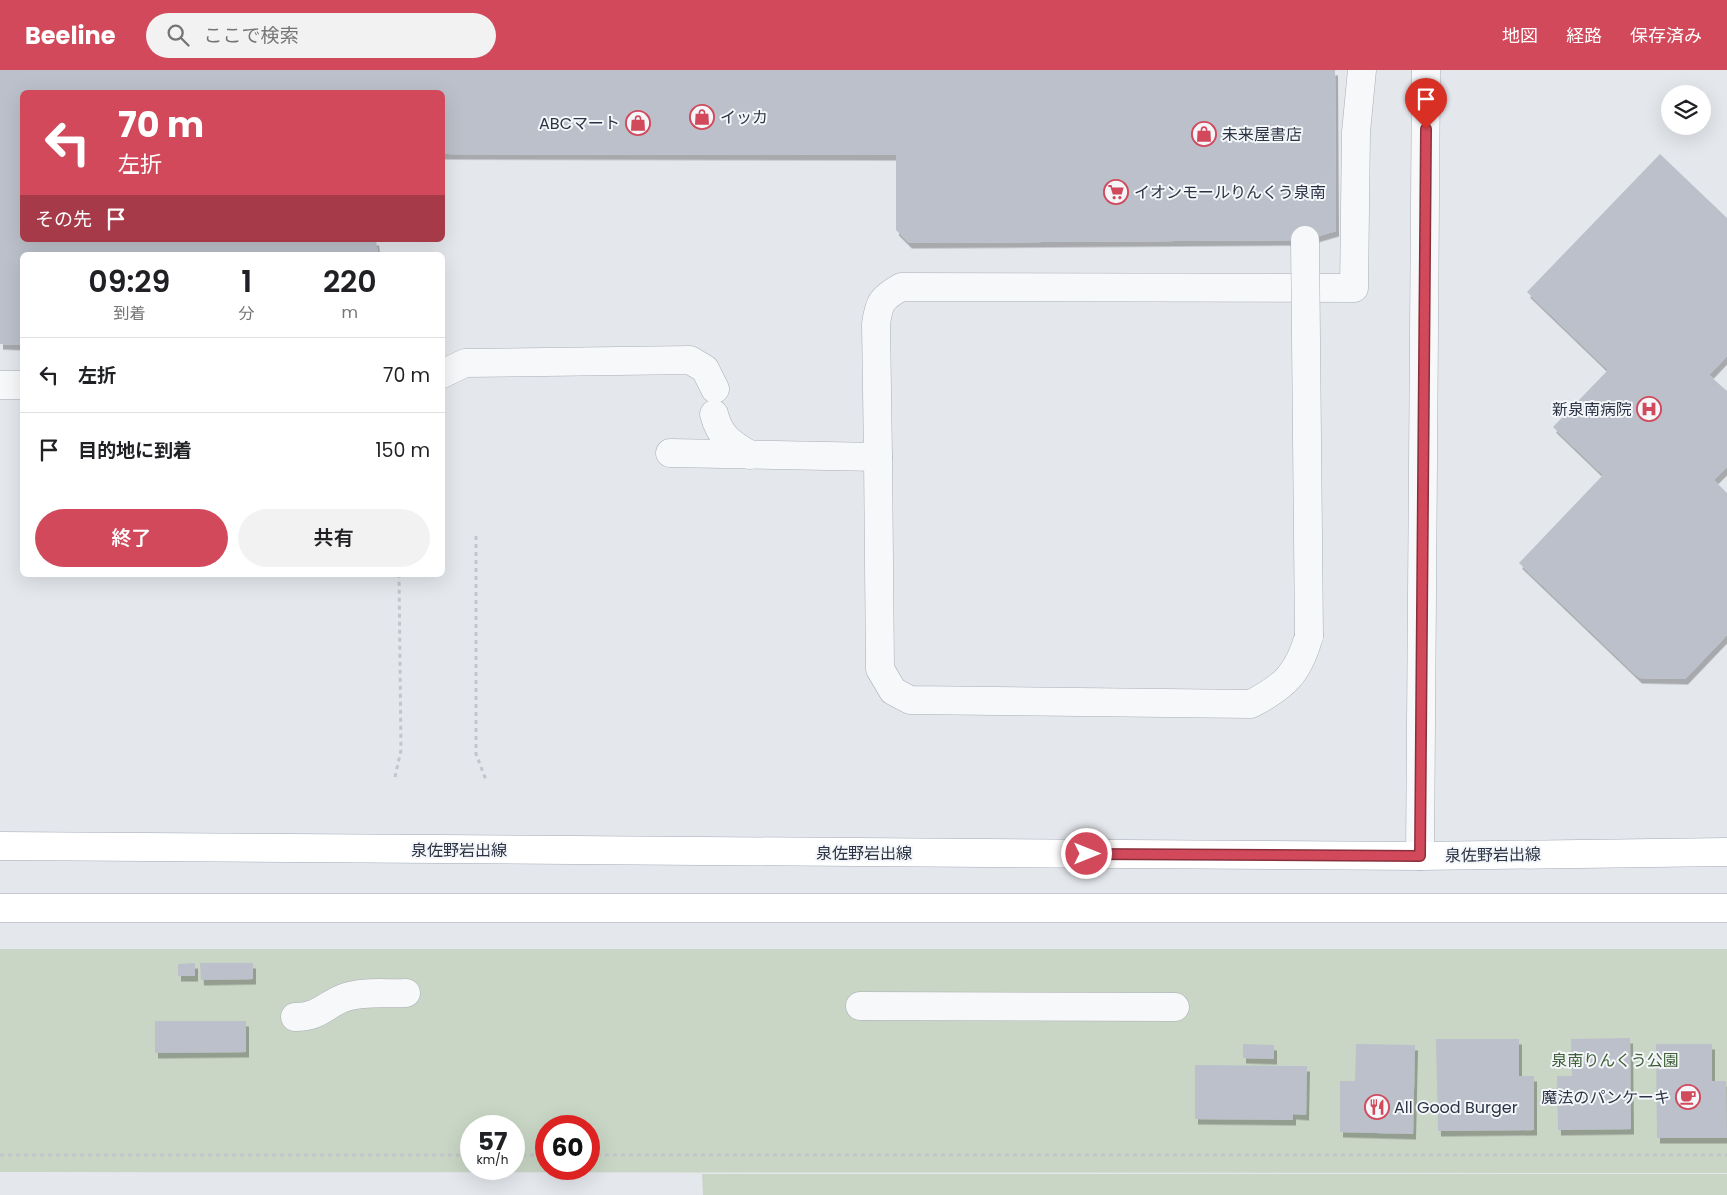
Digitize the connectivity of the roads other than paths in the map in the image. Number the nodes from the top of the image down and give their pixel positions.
1 (1362, 70) edge
2 (1426, 70) edge
3 (1305, 240) dead end
4 (445, 373) edge
5 (20, 385) edge
6 (0, 386) edge
7 (670, 453) dead end
8 (750, 454) junction
9 (878, 457) junction
10 (0, 846) edge
11 (1727, 852) edge
12 (1420, 856) junction
13 (0, 908) edge
14 (1727, 908) edge
15 (406, 1000) dead end
16 (860, 1000) dead end
17 (1175, 1001) dead end
18 (297, 1026) dead end

1 - 9 street
2 - 12 street
3 - 9 street, bridge
4 - 8 street
5 - 6 street
7 - 8 street
8 - 9 street
10 - 12 main road, 泉佐野岩出線
11 - 12 main road, 泉佐野岩出線
13 - 14 main road
15 - 18 street
16 - 17 street

